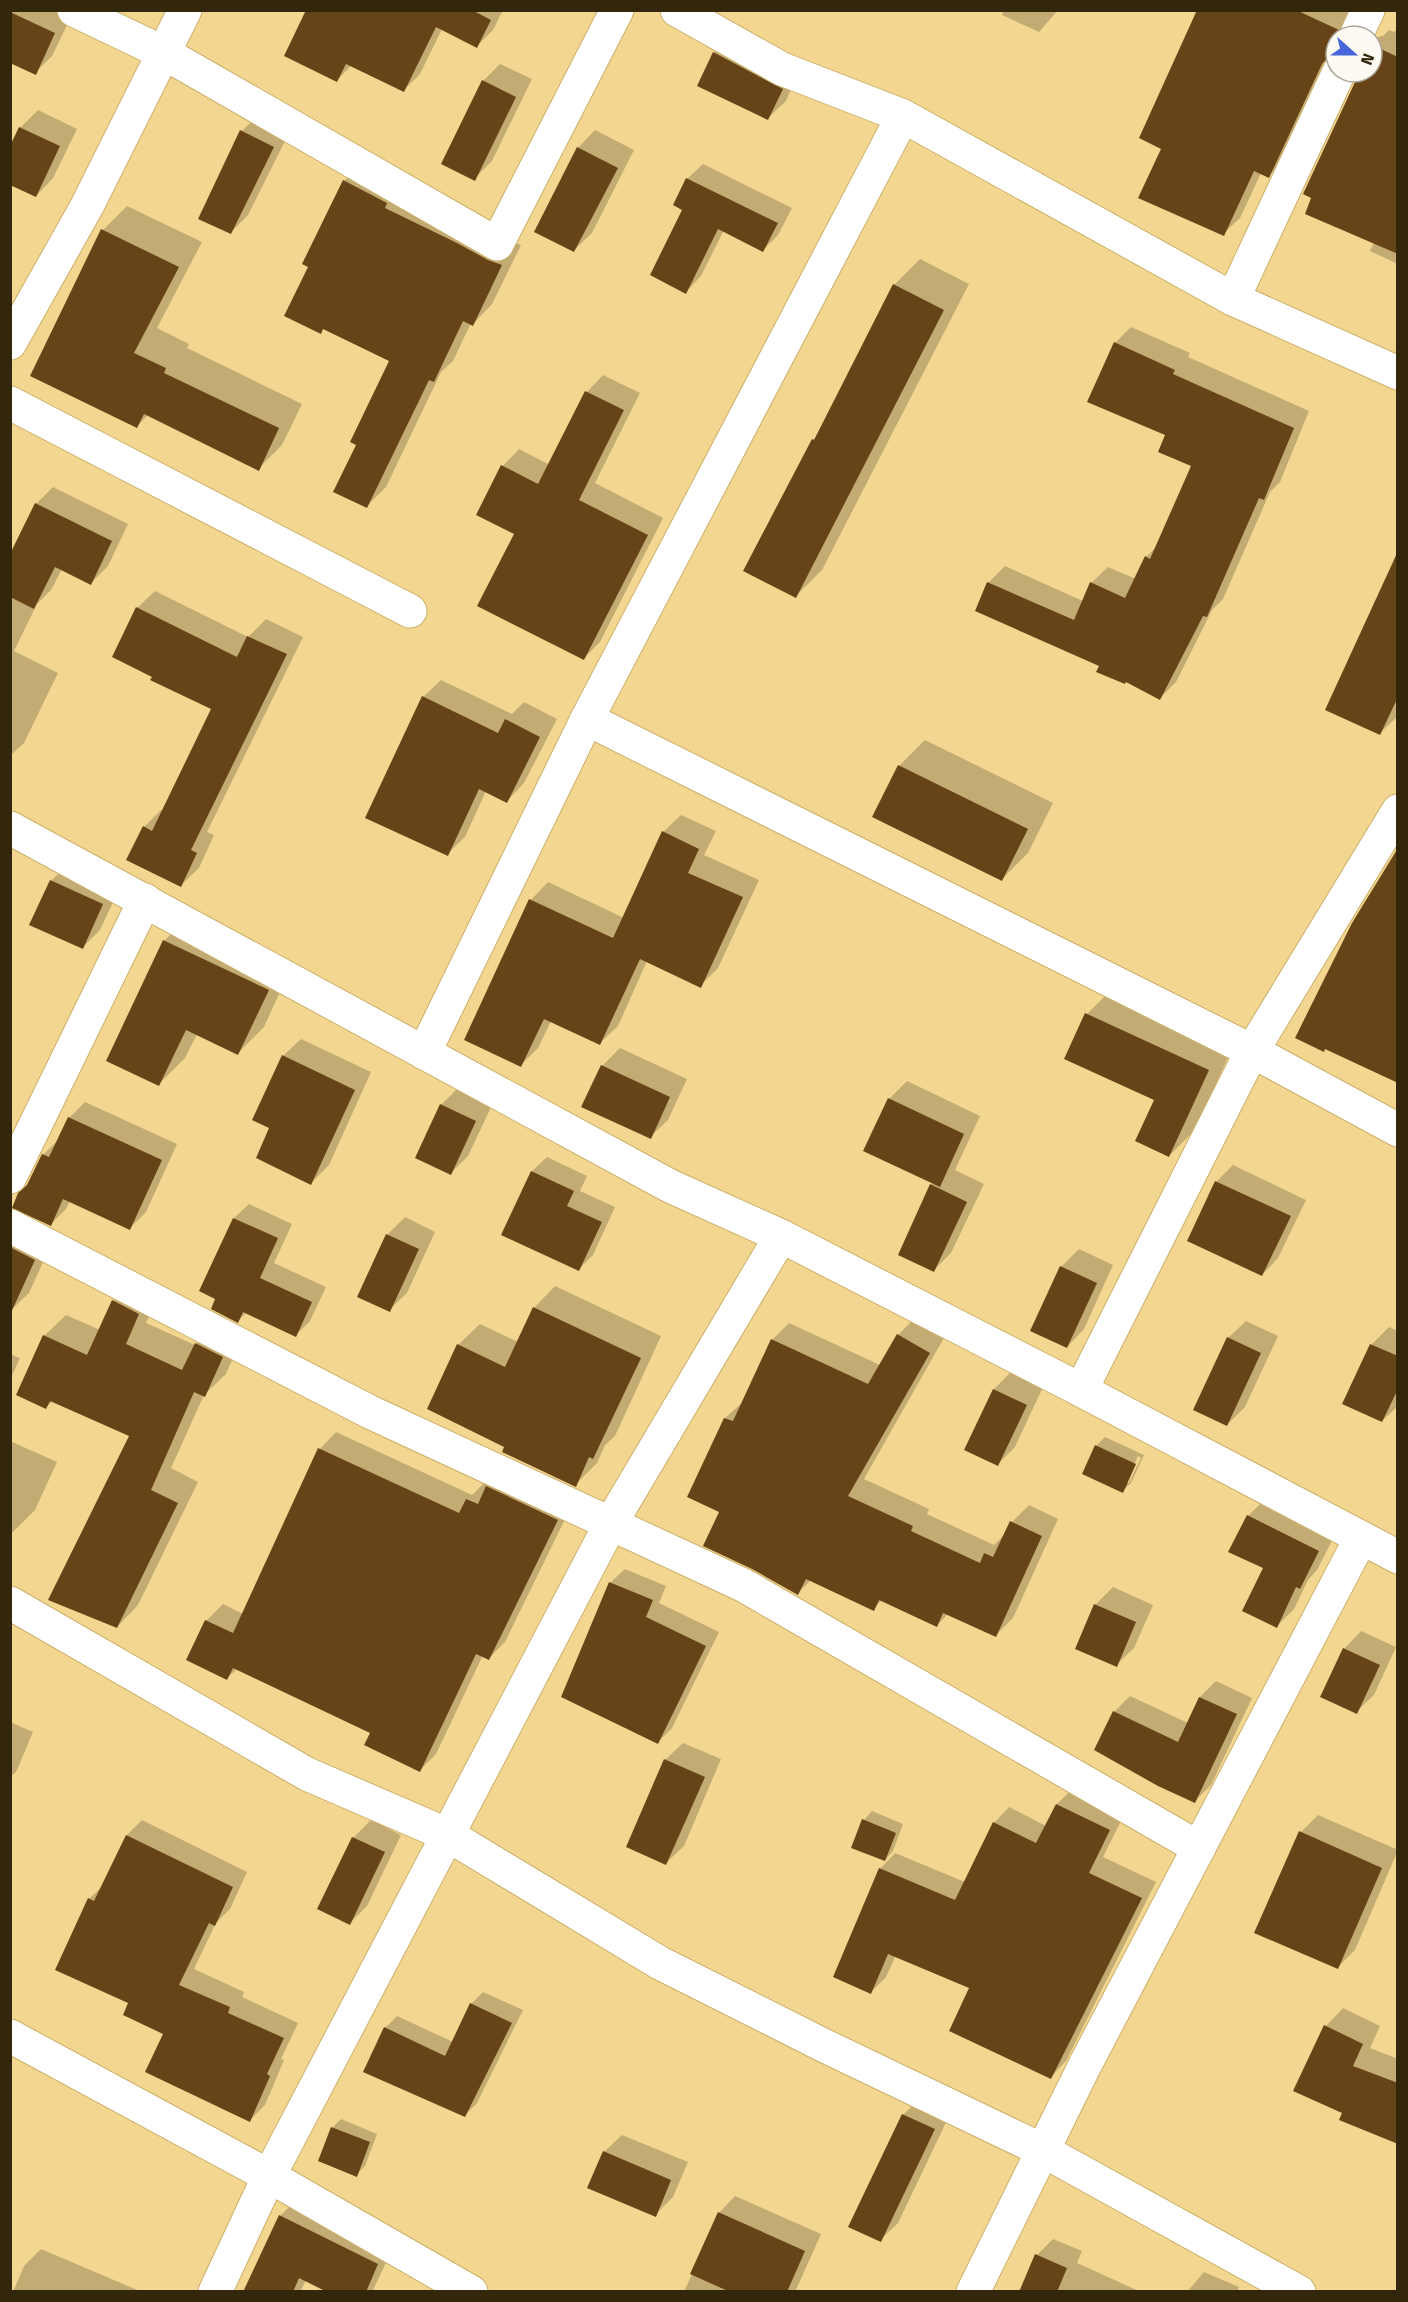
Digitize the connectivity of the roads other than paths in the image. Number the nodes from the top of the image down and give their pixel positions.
1 (74, 10) edge
2 (185, 10) edge
3 (617, 10) edge
4 (677, 10) edge
5 (1368, 10) edge
6 (1362, 24) edge
7 (164, 53) junction
8 (1334, 84) edge
9 (903, 116) junction
10 (1233, 299) junction
11 (10, 343) edge
12 (1398, 373) edge
13 (10, 404) edge
14 (410, 611) dead end
15 (587, 719) junction
16 (1398, 811) edge
17 (10, 828) edge
18 (144, 900) junction
19 (1252, 1051) junction
20 (424, 1053) junction
21 (1398, 1130) edge
22 (10, 1177) edge
23 (10, 1226) edge
24 (782, 1236) junction
25 (1081, 1390) junction
26 (611, 1523) junction
27 (1361, 1538) junction
28 (1398, 1557) edge
29 (10, 1603) edge
30 (448, 1835) junction
31 (1199, 1848) junction
32 (10, 2036) edge
33 (1042, 2150) junction
34 (269, 2176) junction
35 (215, 2292) edge
36 (471, 2292) edge
37 (973, 2292) edge
38 (1299, 2292) edge

1 - 7 street
2 - 7 street
3 - 7 street
4 - 9 street
5 - 6 street
7 - 11 street
8 - 10 street
9 - 10 street
9 - 15 street
10 - 12 street
13 - 14 street
15 - 19 street
15 - 20 street
16 - 19 street
17 - 18 street
18 - 20 street
18 - 22 street
19 - 21 street
19 - 25 street
20 - 24 street
23 - 26 street
24 - 25 street
24 - 26 street
25 - 27 street
26 - 30 street
26 - 31 street
27 - 28 street
27 - 31 street
29 - 30 street
30 - 33 street
30 - 34 street
31 - 33 street
32 - 34 street
33 - 37 street
33 - 38 street
34 - 35 street
34 - 36 street

